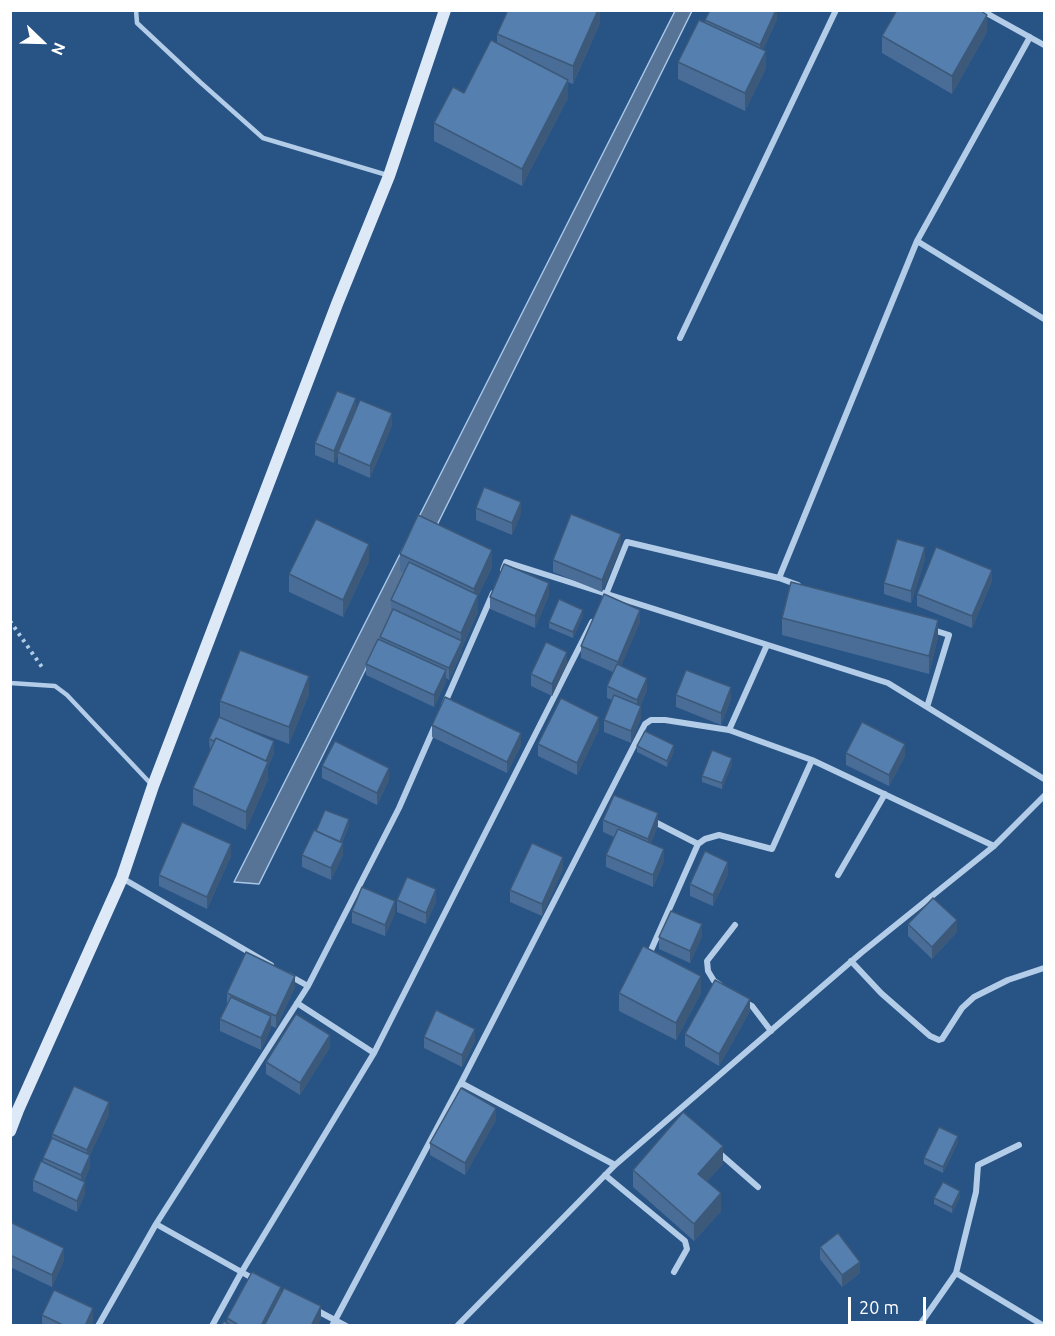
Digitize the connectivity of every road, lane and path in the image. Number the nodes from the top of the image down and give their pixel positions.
1 (136, 10) edge
2 (446, 10) edge
3 (836, 10) edge
4 (981, 10) edge
5 (1030, 37) junction
6 (1044, 45) edge
7 (389, 176) junction
8 (917, 242) junction
9 (1044, 319) edge
10 (680, 338) dead end
11 (501, 573) edge
12 (779, 578) junction
13 (497, 584) edge
14 (801, 586) edge
15 (606, 594) junction
16 (601, 605) edge
17 (595, 615) edge
18 (10, 621) edge
19 (926, 627) edge
20 (767, 645) junction
21 (10, 683) edge
22 (55, 686) junction
23 (927, 707) junction
24 (441, 712) edge
25 (436, 722) edge
26 (729, 730) junction
27 (812, 760) junction
28 (1044, 779) edge
29 (153, 786) junction
30 (885, 794) junction
31 (609, 795) junction
32 (1044, 796) edge
33 (616, 799) edge
34 (651, 819) edge
35 (698, 844) junction
36 (994, 846) junction
37 (838, 875) dead end
38 (122, 878) junction
39 (735, 925) dead end
40 (648, 957) edge
41 (851, 961) junction
42 (277, 968) edge
43 (1044, 968) edge
44 (287, 974) edge
45 (308, 986) junction
46 (723, 987) edge
47 (733, 994) edge
48 (297, 1003) junction
49 (771, 1031) junction
50 (374, 1053) junction
51 (461, 1083) junction
52 (14, 1107) edge
53 (674, 1114) junction
54 (682, 1122) edge
55 (10, 1131) edge
56 (1019, 1145) dead end
57 (716, 1151) edge
58 (615, 1165) junction
59 (605, 1175) junction
60 (758, 1187) dead end
61 (156, 1224) junction
62 (674, 1272) dead end
63 (241, 1273) junction
64 (956, 1273) junction
65 (262, 1283) edge
66 (304, 1304) edge
67 (334, 1323) edge
68 (98, 1326) edge
69 (212, 1326) edge
70 (346, 1326) edge
71 (457, 1326) edge
72 (919, 1326) edge
73 (1044, 1326) edge

1 - 7 lane
2 - 7 main road
3 - 10 street
4 - 5 street
5 - 6 street
5 - 8 street
7 - 29 main road
8 - 9 street
8 - 12 street
11 - 15 street
12 - 14 street
12 - 15 street
13 - 24 street
15 - 16 street
15 - 20 street
17 - 50 street
18 - 22 path
19 - 23 street
20 - 23 street
20 - 26 street
21 - 22 lane
22 - 29 lane
23 - 28 street
25 - 45 street
26 - 27 street
26 - 31 street
27 - 30 street
27 - 35 street
29 - 38 main road
30 - 36 street
30 - 37 street
31 - 33 street
31 - 51 street
32 - 36 street
34 - 35 street
35 - 40 street
36 - 41 street
38 - 42 street
38 - 52 main road
39 - 46 street
41 - 43 street
41 - 49 street
44 - 45 street
45 - 48 street
47 - 49 street
48 - 50 street
48 - 61 street
49 - 53 street
50 - 63 street
51 - 58 street
51 - 67 street
52 - 55 main road
53 - 54 street
53 - 58 street
56 - 64 street
57 - 60 street
58 - 59 street
59 - 62 street
59 - 71 street
61 - 63 street
61 - 68 street
63 - 65 street
63 - 69 street
64 - 72 street
64 - 73 street
66 - 67 street
67 - 70 street

